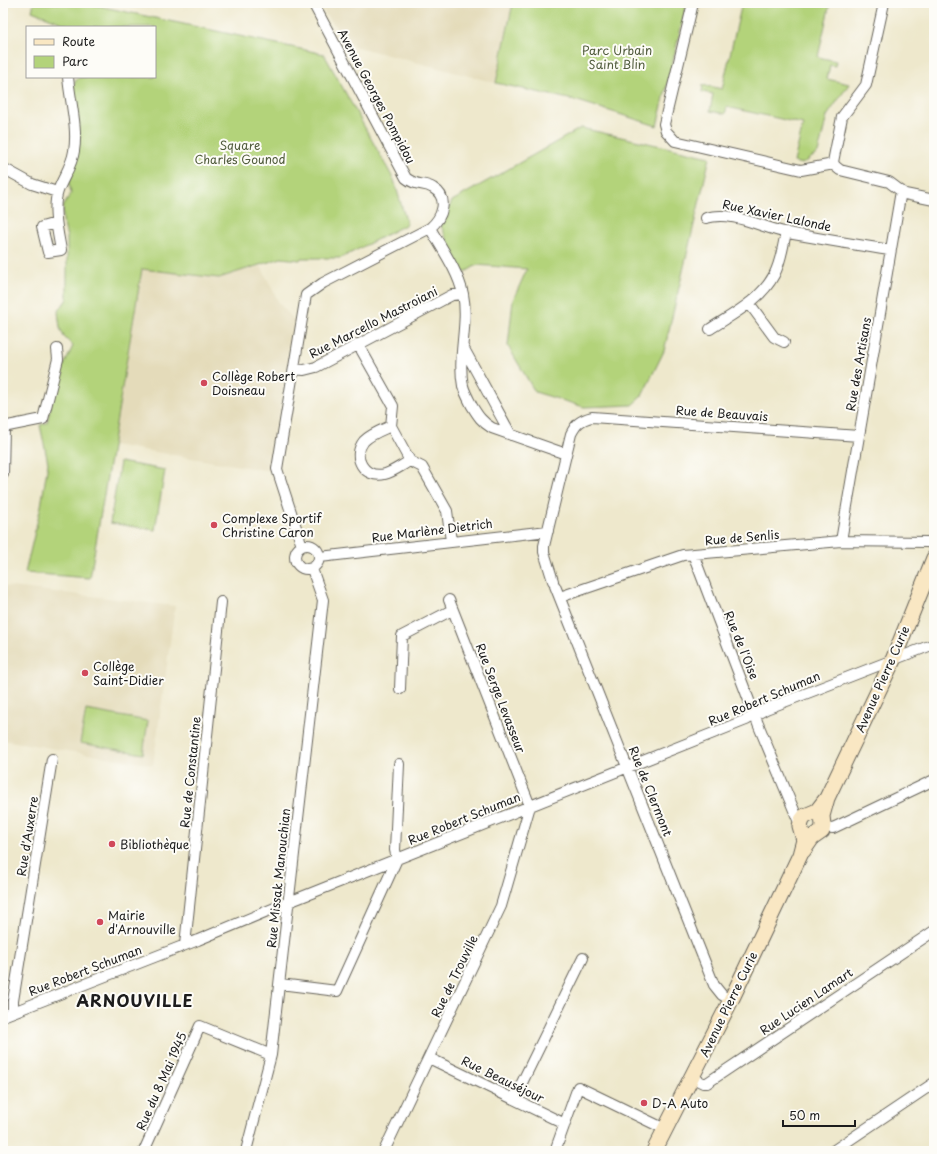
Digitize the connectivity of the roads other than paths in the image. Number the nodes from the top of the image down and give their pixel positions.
1 (313, 3) edge
2 (693, 3) edge
3 (884, 3) edge
4 (68, 78) edge
5 (834, 164) junction
6 (3, 168) edge
7 (901, 191) junction
8 (58, 192) junction
9 (934, 200) edge
10 (706, 218) dead end
11 (56, 223) dead end
12 (430, 228) junction
13 (786, 232) junction
14 (890, 250) junction
15 (463, 294) junction
16 (749, 303) junction
17 (710, 329) dead end
18 (784, 342) dead end
19 (358, 344) junction
20 (463, 347) junction
21 (57, 349) dead end
22 (294, 369) junction
23 (583, 419) joint
24 (391, 426) junction
25 (4, 427) edge
26 (511, 435) junction
27 (859, 436) junction
28 (566, 454) junction
29 (410, 461) junction
30 (3, 474) edge
31 (548, 531) junction
32 (451, 541) junction
33 (841, 542) junction
34 (934, 544) edge
35 (302, 546) junction
36 (693, 554) junction
37 (320, 556) junction
38 (934, 558) edge
39 (312, 569) junction
40 (560, 597) junction
41 (221, 602) dead end
42 (934, 644) edge
43 (893, 660) junction
44 (400, 689) dead end
45 (755, 715) junction
46 (52, 759) dead end
47 (399, 764) dead end
48 (628, 768) junction
49 (934, 780) edge
50 (530, 806) junction
51 (810, 823) junction
52 (397, 859) junction
53 (289, 902) junction
54 (934, 931) edge
55 (185, 945) junction
56 (583, 958) dead end
57 (280, 984) junction
58 (730, 1000) junction
59 (13, 1012) junction
60 (3, 1016) edge
61 (271, 1055) junction
62 (429, 1058) junction
63 (691, 1077) junction
64 (934, 1083) edge
65 (514, 1099) junction
66 (565, 1124) junction
67 (665, 1129) junction
68 (144, 1151) edge
69 (246, 1151) edge
70 (384, 1151) edge
71 (555, 1151) edge
72 (654, 1151) edge
73 (833, 1151) edge

1 - 12 street, Avenue Georges Pompidou
2 - 5 street
3 - 5 street
4 - 8 street
5 - 7 street
6 - 8 street
7 - 9 street
7 - 14 street, Rue des Artisans
8 - 11 street
10 - 13 street, Rue Xavier Lalonde
12 - 15 street
12 - 22 street, Avenue Georges Pompidou
13 - 14 street, Rue Xavier Lalonde
13 - 16 street
14 - 27 street, Rue des Artisans
15 - 19 street, Rue Marcello Mastroiani
15 - 20 street
16 - 17 street
16 - 18 street
19 - 22 street, Rue Marcello Mastroiani
19 - 24 street
20 - 26 street
20 - 26 street
21 - 25 street
22 - 35 street
23 - 27 street, Rue de Beauvais
23 - 28 street, Rue de Clermont
24 - 29 street
24 - 29 street
25 - 30 street
26 - 28 street
27 - 33 street, Rue des Artisans
28 - 31 street, Rue de Clermont
29 - 32 street
31 - 32 street, Rue Marlène Dietrich
31 - 40 street, Rue de Clermont
32 - 37 street, Rue Marlène Dietrich
33 - 34 street, Rue de Senlis
33 - 36 street, Rue de Senlis
35 - 37 street
35 - 39 street
36 - 40 street, Rue de Senlis
36 - 45 street, Rue de l'Oise
37 - 39 street
38 - 43 main road, Avenue Pierre Curie
39 - 53 street, Rue Missak Manouchian
40 - 48 street, Rue de Clermont
41 - 55 street, Rue de Constantine
42 - 43 street, Rue Robert Schuman
43 - 45 street, Rue Robert Schuman
43 - 51 main road, Avenue Pierre Curie
44 - 50 street, Rue Serge Levasseur
45 - 48 street, Rue Robert Schuman
45 - 51 street, Rue de l'Oise
46 - 59 street, Rue d'Auxerre
47 - 52 street
48 - 50 street, Rue Robert Schuman
48 - 58 street, Rue de Clermont
49 - 51 street
50 - 52 street, Rue Robert Schuman
50 - 62 street, Rue de Trouville
51 - 58 main road, Avenue Pierre Curie
52 - 53 street, Rue Robert Schuman
52 - 57 street
53 - 55 street, Rue Robert Schuman
53 - 57 street, Rue Missak Manouchian
54 - 63 street, Rue Lucien Lamart
55 - 59 street, Rue Robert Schuman
56 - 65 street
57 - 61 street, Rue Missak Manouchian
58 - 63 main road, Avenue Pierre Curie
59 - 60 street, Rue Robert Schuman
61 - 68 street, Rue du 8 Mai 1945
61 - 69 street, Rue Missak Manouchian
62 - 65 street, Rue Beauséjour
62 - 70 street, Rue de Trouville
63 - 67 main road, Avenue Pierre Curie
64 - 73 street
65 - 66 street, Rue Beauséjour
66 - 67 street
66 - 71 street
67 - 72 main road, Avenue Pierre Curie

